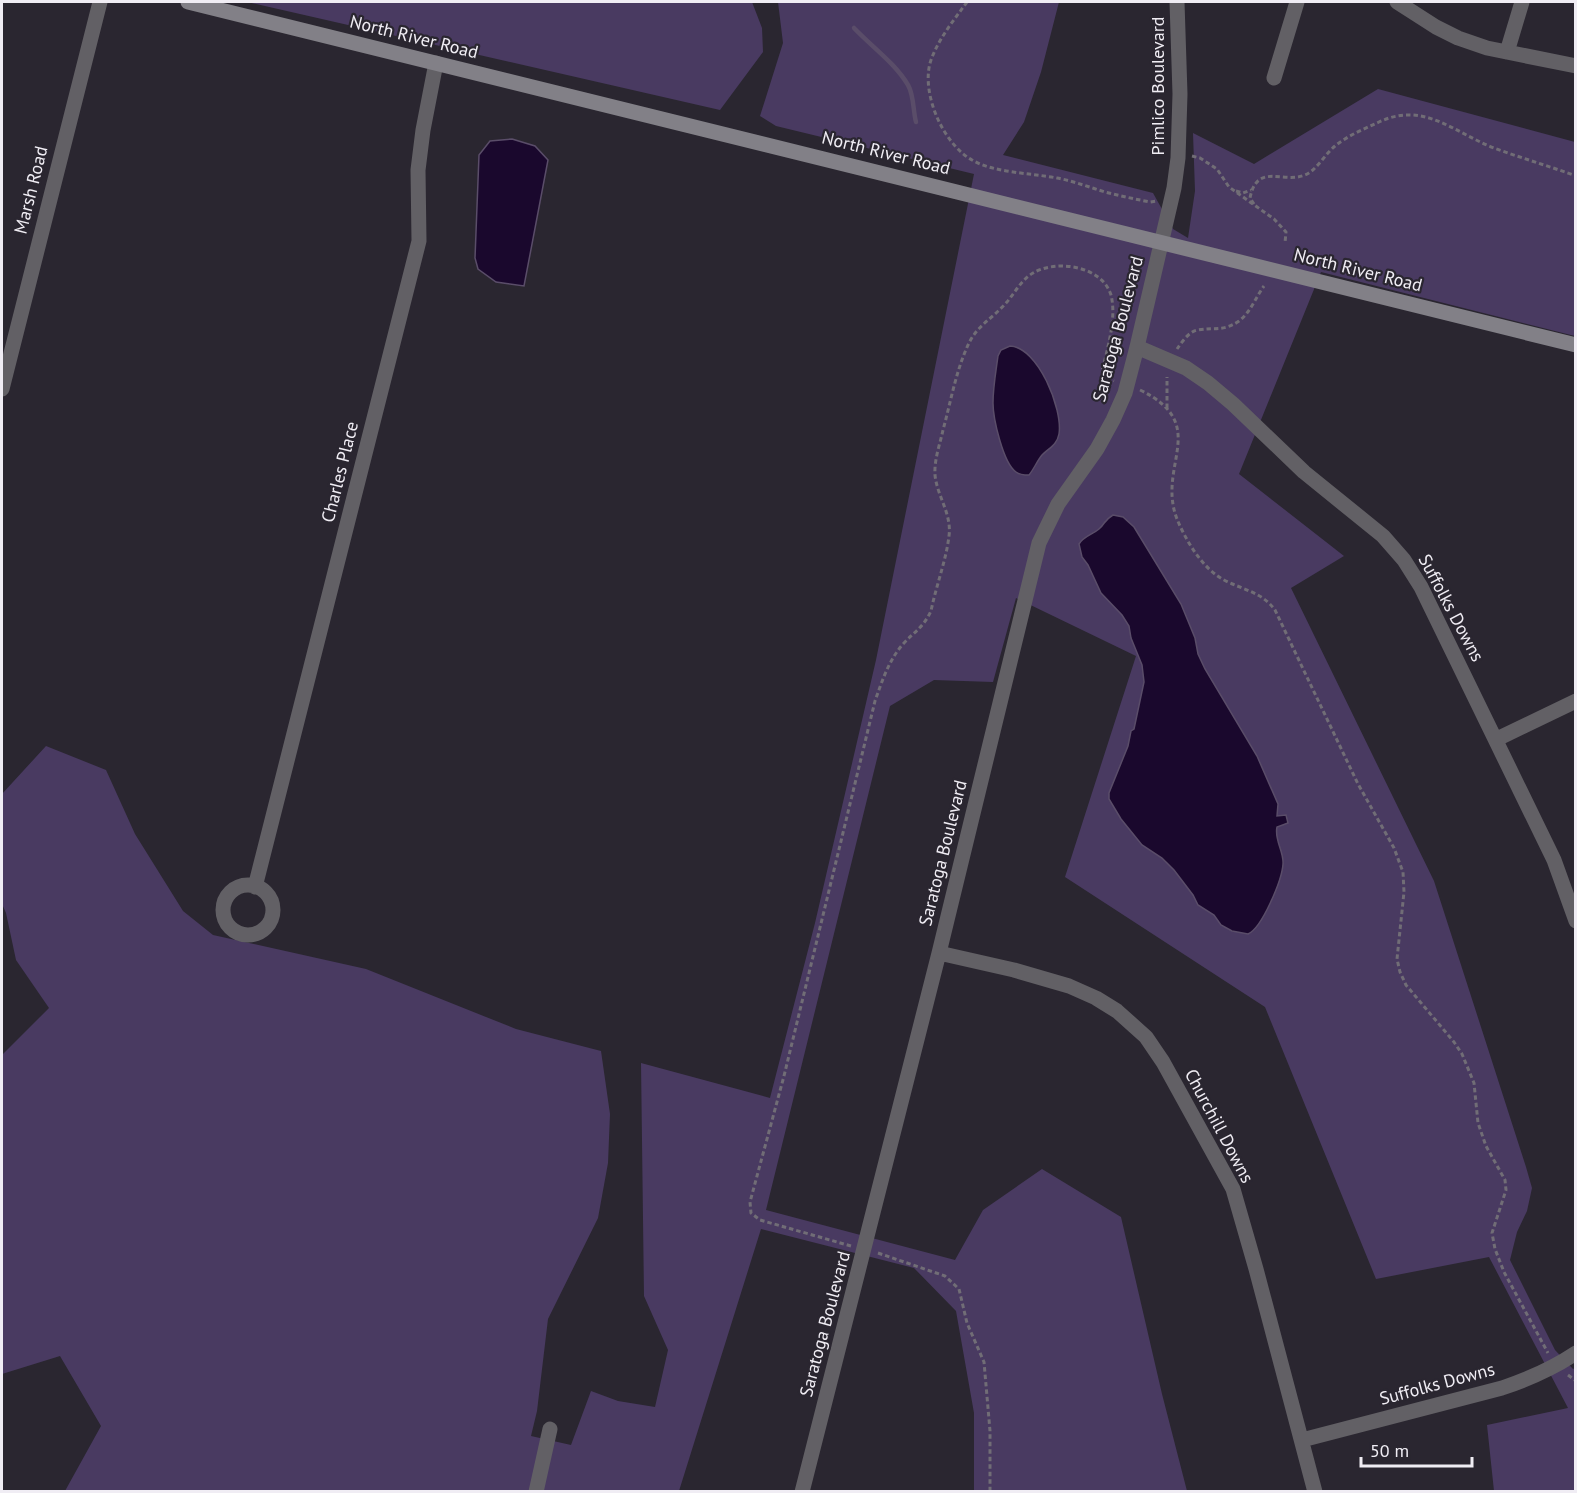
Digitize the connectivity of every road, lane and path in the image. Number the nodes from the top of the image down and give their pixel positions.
1 (100, 2) edge
2 (188, 2) edge
3 (967, 2) edge
4 (1177, 2) edge
5 (1297, 2) edge
6 (1397, 2) edge
7 (1522, 2) edge
8 (1508, 52) junction
9 (436, 63) junction
10 (1575, 66) edge
11 (1274, 78) dead end
12 (1178, 152) junction
13 (1575, 177) edge
14 (1251, 190) junction
15 (1233, 191) junction
16 (1171, 199) junction
17 (1254, 204) junction
18 (1161, 241) junction
19 (1285, 243) dead end
20 (1264, 286) dead end
21 (1575, 345) edge
22 (1137, 346) junction
23 (1168, 360) junction
24 (1127, 384) junction
25 (2, 389) edge
26 (1167, 408) junction
27 (1575, 701) edge
28 (1497, 739) junction
29 (255, 887) dead end
30 (1575, 921) edge
31 (939, 953) junction
32 (864, 1249) junction
33 (1575, 1353) edge
34 (1557, 1365) junction
35 (1575, 1382) edge
36 (550, 1429) dead end
37 (1302, 1440) junction
38 (536, 1491) edge
39 (802, 1491) edge
40 (990, 1491) edge
41 (1314, 1491) edge

1 - 25 street, Marsh Road
2 - 9 street, North River Road
3 - 16 path
4 - 12 street, Pimlico Boulevard
5 - 11 street
6 - 8 street
7 - 8 street
8 - 10 street
9 - 18 street, North River Road
9 - 29 street, Charles Place
12 - 15 path
12 - 16 street, Pimlico Boulevard
13 - 14 path
14 - 15 path
14 - 17 path
15 - 17 path
16 - 18 street, Pimlico Boulevard
17 - 19 path
18 - 21 street, North River Road
18 - 22 street, Saratoga Boulevard
20 - 23 path
22 - 23 street, Suffolks Downs
22 - 24 street, Saratoga Boulevard
23 - 26 path
23 - 28 street, Suffolks Downs
24 - 26 path
24 - 31 street, Saratoga Boulevard
24 - 32 path
26 - 34 path
27 - 28 street
28 - 30 street, Suffolks Downs
31 - 32 street, Saratoga Boulevard
31 - 37 street, Churchill Downs
32 - 39 street, Saratoga Boulevard
32 - 40 path
33 - 34 street, Suffolks Downs
34 - 35 path
34 - 37 street, Suffolks Downs
36 - 38 street
37 - 41 street, Churchill Downs

